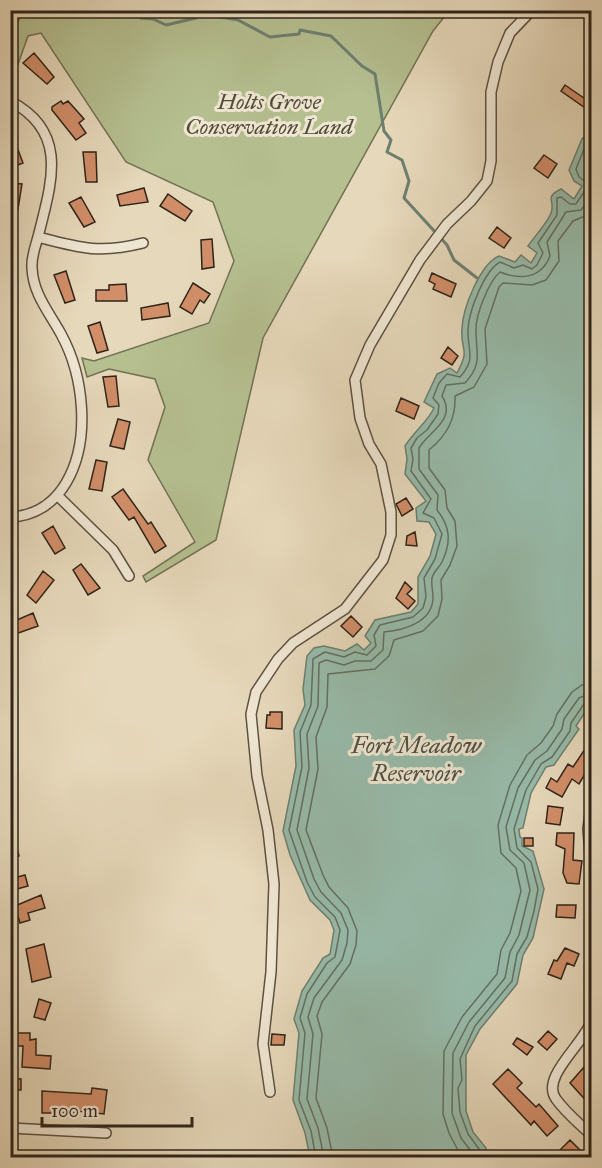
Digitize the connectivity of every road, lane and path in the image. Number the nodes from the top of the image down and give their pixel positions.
1 (532, 10) edge
2 (10, 101) edge
3 (38, 237) junction
4 (143, 243) dead end
5 (58, 496) junction
6 (10, 517) edge
7 (129, 576) dead end
8 (591, 798) edge
9 (591, 880) edge
10 (10, 975) edge
11 (10, 983) edge
12 (591, 1020) edge
13 (270, 1092) dead end
14 (10, 1128) edge
15 (106, 1133) dead end
16 (591, 1136) edge

1 - 13 street
2 - 3 street
3 - 4 street
3 - 5 street
5 - 6 street
5 - 7 street
8 - 9 street
10 - 11 street
12 - 16 street
14 - 15 street

